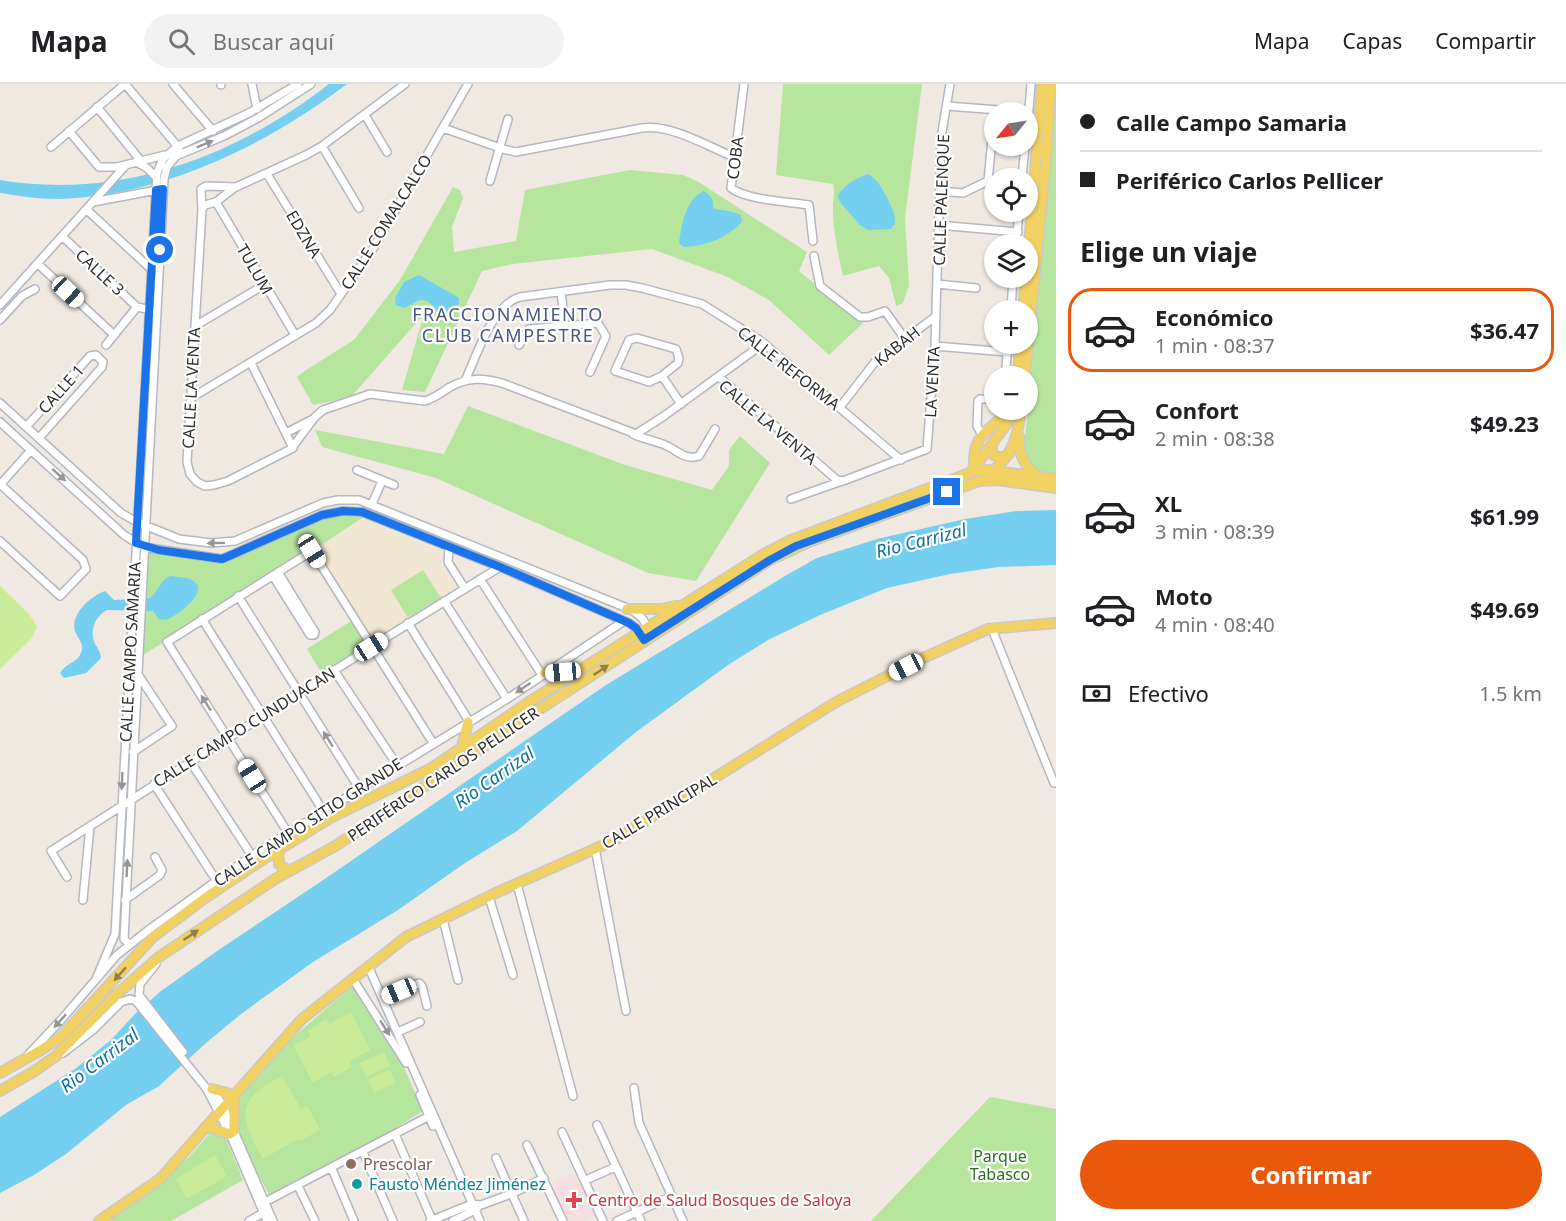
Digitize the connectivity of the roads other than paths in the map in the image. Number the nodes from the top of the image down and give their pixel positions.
1 (125, 84) edge
2 (173, 84) edge
3 (252, 84) edge
4 (298, 84) edge
5 (311, 84) edge
6 (405, 84) edge
7 (468, 84) edge
8 (744, 84) edge
9 (950, 84) edge
10 (1031, 84) edge
11 (1042, 84) edge
12 (1051, 84) edge
13 (1029, 102) edge
14 (947, 106) junction
15 (97, 107) junction
16 (257, 109) junction
17 (984, 109) edge
18 (365, 115) junction
19 (508, 119) dead end
20 (443, 128) junction
21 (213, 131) junction
22 (69, 132) junction
23 (178, 146) junction
24 (322, 146) junction
25 (51, 147) dead end
26 (500, 148) junction
27 (387, 152) dead end
28 (182, 153) junction
29 (990, 156) edge
30 (170, 157) junction
31 (734, 157) junction
32 (139, 162) junction
33 (126, 165) junction
34 (267, 174) junction
35 (160, 178) junction
36 (490, 181) dead end
37 (239, 186) junction
38 (159, 190) junction
39 (939, 191) junction
40 (93, 202) junction
41 (216, 202) junction
42 (359, 208) dead end
43 (202, 209) junction
44 (87, 210) junction
45 (1018, 222) edge
46 (938, 225) junction
47 (1018, 232) joint
48 (1030, 234) edge
49 (63, 237) junction
50 (813, 241) dead end
51 (814, 256) dead end
52 (38, 264) junction
53 (151, 269) junction
54 (937, 284) junction
55 (264, 285) junction
56 (976, 288) dead end
57 (35, 289) dead end
58 (561, 292) junction
59 (341, 294) junction
60 (0, 305) edge
61 (137, 307) junction
62 (153, 310) junction
63 (936, 316) junction
64 (0, 320) edge
65 (565, 325) junction
66 (195, 326) junction
67 (114, 334) junction
68 (295, 335) junction
69 (906, 339) junction
70 (764, 343) junction
71 (106, 345) dead end
72 (519, 345) dead end
73 (935, 346) junction
74 (984, 350) edge
75 (251, 363) junction
76 (1021, 366) edge
77 (590, 372) dead end
78 (662, 376) junction
79 (719, 377) junction
80 (465, 381) junction
81 (65, 384) junction
82 (76, 395) junction
83 (191, 398) junction
84 (984, 399) edge
85 (0, 403) edge
86 (681, 404) junction
87 (840, 407) junction
88 (313, 419) junction
89 (999, 420) edge
90 (1008, 420) edge
91 (1020, 420) edge
92 (0, 422) edge
93 (26, 427) junction
94 (715, 429) dead end
95 (1018, 431) junction
96 (285, 433) junction
97 (633, 434) junction
98 (981, 435) junction
99 (39, 438) junction
100 (993, 442) junction
101 (292, 448) junction
102 (927, 448) joint
103 (31, 450) junction
104 (1010, 453) junction
105 (901, 460) junction
106 (357, 470) dead end
107 (982, 471) junction
108 (1039, 476) junction
109 (1056, 478) edge
110 (843, 480) junction
111 (382, 481) junction
112 (0, 484) edge
113 (394, 485) dead end
114 (1056, 488) edge
115 (791, 499) dead end
116 (372, 504) junction
117 (141, 524) junction
118 (0, 541) edge
119 (136, 543) junction
120 (144, 546) junction
121 (449, 548) junction
122 (500, 567) junction
123 (276, 574) junction
124 (480, 579) junction
125 (465, 589) junction
126 (238, 596) junction
127 (444, 601) junction
128 (685, 605) junction
129 (627, 609) junction
130 (202, 619) junction
131 (624, 621) junction
132 (1056, 623) edge
133 (408, 624) junction
134 (992, 628) junction
135 (651, 631) junction
136 (642, 637) junction
137 (371, 647) junction
138 (334, 670) junction
139 (580, 670) junction
140 (137, 673) junction
141 (543, 674) junction
142 (299, 693) junction
143 (507, 699) junction
144 (263, 715) junction
145 (469, 722) junction
146 (228, 737) junction
147 (433, 743) junction
148 (462, 747) junction
149 (133, 752) junction
150 (190, 761) junction
151 (397, 765) junction
152 (1054, 783) dead end
153 (154, 784) junction
154 (360, 788) junction
155 (130, 800) junction
156 (121, 806) junction
157 (323, 810) junction
158 (329, 819) junction
159 (90, 826) junction
160 (290, 837) junction
161 (281, 848) junction
162 (595, 848) junction
163 (155, 857) dead end
164 (256, 860) junction
165 (293, 869) junction
166 (67, 877) dead end
167 (275, 879) junction
168 (216, 880) junction
169 (517, 884) junction
170 (489, 897) junction
171 (82, 900) dead end
172 (125, 900) junction
173 (443, 919) junction
174 (129, 944) junction
175 (170, 949) junction
176 (369, 968) junction
177 (513, 975) dead end
178 (96, 979) junction
179 (353, 979) junction
180 (458, 980) dead end
181 (382, 998) junction
182 (138, 1000) junction
183 (427, 1006) dead end
184 (626, 1011) dead end
185 (420, 1022) dead end
186 (398, 1032) junction
187 (17, 1063) junction
188 (45, 1064) junction
189 (0, 1067) edge
190 (0, 1073) edge
191 (209, 1088) junction
192 (634, 1088) dead end
193 (0, 1091) edge
194 (234, 1095) junction
195 (573, 1096) dead end
196 (221, 1109) junction
197 (431, 1115) junction
198 (597, 1125) dead end
199 (207, 1126) junction
200 (232, 1132) junction
201 (562, 1132) dead end
202 (395, 1134) junction
203 (527, 1145) dead end
204 (363, 1152) junction
205 (496, 1158) dead end
206 (615, 1167) junction
207 (332, 1169) junction
208 (544, 1179) junction
209 (586, 1180) junction
210 (298, 1186) junction
211 (512, 1194) junction
212 (672, 1196) junction
213 (265, 1202) junction
214 (470, 1204) junction
215 (481, 1205) junction
216 (266, 1211) junction
217 (474, 1212) junction
218 (637, 1212) junction
219 (103, 1220) edge
220 (431, 1220) edge
221 (249, 1221) edge
222 (267, 1221) edge
223 (273, 1221) edge
224 (315, 1221) edge
225 (354, 1221) edge
226 (393, 1221) edge
227 (453, 1221) edge
228 (478, 1221) edge
229 (524, 1221) edge
230 (563, 1221) edge
231 (603, 1221) edge
232 (617, 1221) edge
233 (641, 1221) edge
234 (683, 1221) edge

1 - 15 street
1 - 23 street
2 - 21 street
3 - 16 street
4 - 16 street
28 -> 5 street
6 - 18 street, CALLE LA VENTA
7 - 20 street, CALLE COMALCALCO
8 - 31 street, COBA
9 - 14 street, CALLE PALENQUE
10 - 13 street
11 - 48 main road
12 - 76 main road
14 - 17 street
14 - 39 street, CALLE PALENQUE
15 - 22 street
15 - 32 street
16 - 21 street
18 - 24 street, CALLE LA VENTA
18 - 27 street
19 - 26 street
20 - 26 street
20 - 59 street, CALLE COMALCALCO
21 - 23 street
22 - 25 street
22 - 33 street
23 - 28 street
23 - 30 street
24 - 34 street, CALLE LA VENTA
24 - 42 street
26 - 31 street
26 - 36 street
28 - 30 street
29 - 39 street
30 - 32 street
30 - 35 street, CALLE CAMPO SAMARIA
31 - 50 street, COBA
32 - 33 street
32 - 35 street
33 - 40 street
34 - 37 street, CALLE LA VENTA
34 - 59 street, EDZNA
35 - 38 street, CALLE CAMPO SAMARIA
37 - 41 street
37 - 43 street, CALLE LA VENTA
38 - 40 street
38 - 53 street, CALLE CAMPO SAMARIA
38 - 62 street, CALLE CAMPO SAMARIA
39 - 46 street, CALLE PALENQUE
40 - 44 street
41 - 43 street
41 - 55 street, TULUM
43 - 66 street, CALLE LA VENTA
44 - 49 street
44 - 53 street
45 - 47 street
46 - 47 street
46 - 54 street, CALLE PALENQUE
49 - 52 street
49 - 61 street, CALLE 3
51 - 69 street
52 - 60 street
52 - 67 street
53 - 62 street, CALLE CAMPO SAMARIA
54 - 56 street
54 - 63 street, CALLE PALENQUE
55 - 66 street
55 - 68 street, TULUM
57 - 64 street
58 - 65 street
58 - 70 street, CALLE REFORMA
58 - 80 street, CALLE REFORMA
59 - 68 street, CALLE COMALCALCO
61 - 62 street
61 - 67 street
62 - 117 street, CALLE CAMPO SAMARIA
63 - 69 street, KABAH
63 - 73 street, LA VENTA
65 - 72 street
65 - 77 street
66 - 83 street, CALLE LA VENTA
67 - 71 street
68 - 75 street, CALLE COMALCALCO
69 - 87 street, KABAH
70 - 79 street
70 - 87 street, CALLE REFORMA
73 - 74 street
73 - 102 street, LA VENTA
75 - 83 street, CALLE COMALCALCO
75 - 96 street
78 - 78 street
78 - 86 street
79 - 86 street, CALLE LA VENTA
79 - 110 street, CALLE LA VENTA
80 - 88 street, CALLE LA VENTA
80 - 97 street, CALLE LA VENTA
81 - 82 street
81 - 82 street, CALLE 1
81 - 93 street, CALLE 1
82 - 99 street, CALLE 1
83 - 101 street, CALLE LA VENTA
84 - 98 street
85 - 93 street
86 - 97 street, CALLE LA VENTA
87 - 105 street, CALLE REFORMA
88 - 96 street
88 - 101 street, CALLE LA VENTA
89 - 98 main road
90 - 100 main road
91 - 95 main road
92 - 103 street
93 - 99 street
94 - 97 street, CALLE LA VENTA
95 - 104 main road
95 - 108 main road
96 - 101 street
98 - 107 main road
99 - 117 street
100 - 104 main road
100 - 107 main road
102 - 105 street, CALLE LA VENTA
103 - 112 street
103 -> 119 street
104 - 107 main road
105 - 110 street, CALLE LA VENTA
106 - 111 street
107 - 108 main road
107 - 114 main road, PERIFÉRICO CARLOS PELLICER
107 - 128 main road
107 - 135 main road, PERIFÉRICO CARLOS PELLICER
108 - 109 main road
110 - 115 street, CALLE LA VENTA
111 - 113 street
111 - 116 street
112 - 118 street
116 -> 117 street
116 - 129 street
117 - 119 street, CALLE CAMPO SAMARIA
117 - 120 street, CALLE CAMPO SAMARIA
119 - 120 street
119 -> 156 street, CALLE CAMPO SAMARIA
120 - 121 street
120 - 140 street, CALLE CAMPO SAMARIA
121 - 122 street
121 - 125 street
122 - 124 street, CALLE CAMPO CUNDUACAN
122 - 131 street
123 - 123 street
123 - 126 street
123 - 137 street
124 - 125 street, CALLE CAMPO CUNDUACAN
124 - 141 street
125 - 127 street, CALLE CAMPO CUNDUACAN
126 - 130 street
126 - 142 street
127 - 133 street, CALLE CAMPO CUNDUACAN
127 - 143 street
128 - 129 main road
128 - 135 main road
129 - 135 street
130 - 144 street
146 -> 130 street
131 - 136 street
131 - 141 street, CALLE CAMPO SITIO GRANDE
132 - 134 main road, CALLE PRINCIPAL
133 - 137 street, CALLE CAMPO CUNDUACAN
133 - 145 street
134 - 152 street
134 - 162 main road, CALLE PRINCIPAL
135 - 136 main road, PERIFÉRICO CARLOS PELLICER
136 - 139 main road
165 -> 136 main road, PERIFÉRICO CARLOS PELLICER
137 - 138 street, CALLE CAMPO CUNDUACAN
137 - 147 street
138 - 142 street, CALLE CAMPO CUNDUACAN
138 - 151 street
139 - 141 main road
139 - 148 main road
140 - 149 street, CALLE CAMPO SAMARIA
140 - 149 street
141 -> 143 street, CALLE CAMPO SITIO GRANDE
142 - 144 street, CALLE CAMPO CUNDUACAN
154 -> 142 street
143 - 145 street, CALLE CAMPO SITIO GRANDE
144 - 146 street, CALLE CAMPO CUNDUACAN
144 - 157 street
145 - 147 street, CALLE CAMPO SITIO GRANDE
145 - 148 main road
146 - 150 street, CALLE CAMPO CUNDUACAN
146 - 160 street
147 - 151 street, CALLE CAMPO SITIO GRANDE
148 - 158 main road
149 - 155 street, CALLE CAMPO SAMARIA
150 - 153 street, CALLE CAMPO CUNDUACAN
150 - 164 street
151 - 154 street, CALLE CAMPO SITIO GRANDE
153 - 155 street, CALLE CAMPO CUNDUACAN
153 - 168 street
154 - 157 street, CALLE CAMPO SITIO GRANDE
155 - 156 street, CALLE CAMPO CUNDUACAN
172 -> 155 street, CALLE CAMPO SAMARIA
156 - 159 street, CALLE CAMPO CUNDUACAN
156 - 178 street, CALLE CAMPO SAMARIA
157 - 158 street
157 - 160 street, CALLE CAMPO SITIO GRANDE
158 - 160 main road
159 - 166 street, CALLE CAMPO CUNDUACAN
159 - 171 street
160 - 161 main road
160 - 164 street, CALLE CAMPO SITIO GRANDE
161 - 164 main road
161 - 165 main road
162 - 169 main road, CALLE PRINCIPAL
162 - 184 street
163 - 172 street
164 - 167 main road
164 - 168 street, CALLE CAMPO SITIO GRANDE
164 -> 187 main road
165 - 167 main road, PERIFÉRICO CARLOS PELLICER
175 -> 167 main road, PERIFÉRICO CARLOS PELLICER
168 - 174 street, CALLE CAMPO SITIO GRANDE
169 - 170 main road, CALLE PRINCIPAL
169 - 195 street
170 - 173 main road, CALLE PRINCIPAL
170 - 177 street
172 - 174 street, CALLE CAMPO SAMARIA
173 - 176 main road, CALLE PRINCIPAL
173 - 180 street
174 - 178 street, CALLE CAMPO SITIO GRANDE
175 - 182 street
175 - 188 main road, PERIFÉRICO CARLOS PELLICER
176 - 179 main road, CALLE PRINCIPAL
176 - 181 street
178 -> 187 street, CALLE CAMPO SITIO GRANDE
179 - 194 main road, CALLE PRINCIPAL
179 -> 197 street
181 - 183 street
181 - 186 street
182 - 188 street
182 - 191 street
185 - 186 street
186 - 197 street
187 - 189 main road
187 - 190 main road
188 - 193 main road, PERIFÉRICO CARLOS PELLICER
191 - 194 main road
191 - 196 street
192 - 212 street
194 - 196 main road, CALLE PRINCIPAL
194 - 200 main road
196 - 199 main road, CALLE PRINCIPAL
196 - 200 street
197 - 202 street
197 - 214 street
198 - 206 street
199 - 200 main road
199 - 219 main road, CALLE PRINCIPAL
200 - 213 street
200 - 216 street
201 - 209 street
202 - 204 street
202 - 220 street
203 - 208 street
204 - 207 street
204 - 226 street
205 - 211 street
206 - 209 street
206 - 218 street
207 - 210 street
207 - 225 street
208 - 211 street
208 - 230 street
209 - 231 street
210 - 213 street
210 - 224 street
211 - 215 street
211 - 229 street
212 - 218 street
212 - 234 street
213 - 216 street
214 - 215 street
214 - 217 street
214 - 220 street
215 - 217 street
216 - 221 street
216 - 222 street
216 - 223 street
217 - 227 street
217 - 228 street
218 - 232 street
218 - 233 street

